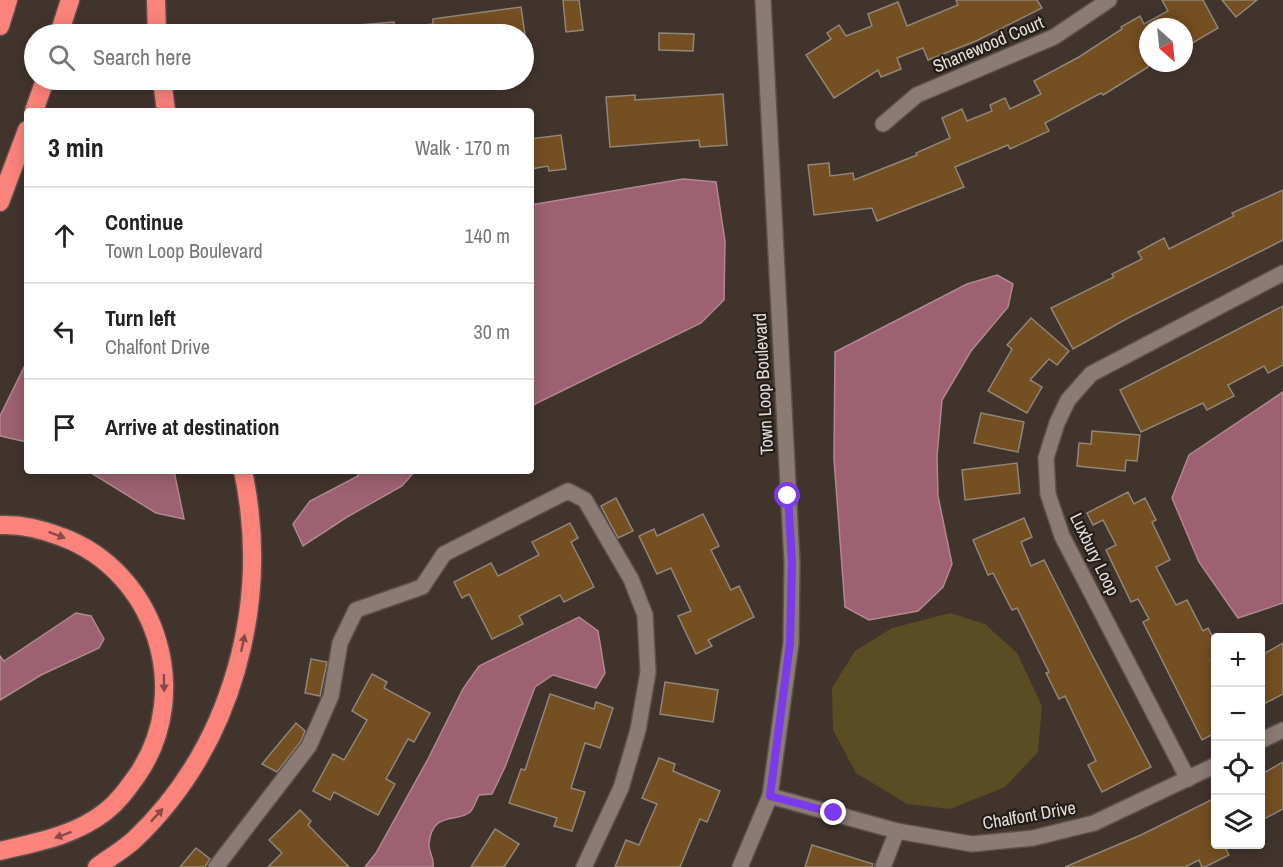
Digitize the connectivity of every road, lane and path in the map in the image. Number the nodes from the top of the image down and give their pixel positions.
1 (8, 0) edge
2 (70, 0) edge
3 (156, 0) edge
4 (763, 0) edge
5 (1109, 0) edge
6 (62, 24) edge
7 (157, 24) edge
8 (0, 26) edge
9 (41, 90) edge
10 (163, 90) edge
11 (35, 108) edge
12 (166, 108) edge
13 (883, 124) dead end
14 (24, 138) edge
15 (0, 202) edge
16 (1283, 273) edge
17 (244, 474) edge
18 (0, 525) edge
19 (1283, 730) edge
20 (1265, 739) edge
21 (1211, 767) edge
22 (1188, 779) junction
23 (770, 796) junction
24 (897, 831) junction
25 (133, 841) junction
26 (0, 851) edge
27 (97, 867) edge
28 (111, 867) edge
29 (216, 867) edge
30 (584, 867) edge
31 (740, 867) edge
32 (883, 867) edge

1 - 8 highway
2 - 6 highway
3 - 7 highway
4 - 23 street, Town Loop Boulevard
5 - 13 street, Shanewood Court
9 - 11 highway
10 - 12 highway
14 - 15 highway
16 - 22 street, Luxbury Loop
25 -> 17 highway
18 -> 26 highway
19 - 20 street
21 - 22 street, Chalfont Drive
22 - 24 street, Chalfont Drive
23 - 24 street, Chalfont Drive
23 - 31 street, Town Loop Boulevard
24 - 32 street
25 - 27 highway
25 - 28 highway
29 - 30 street

